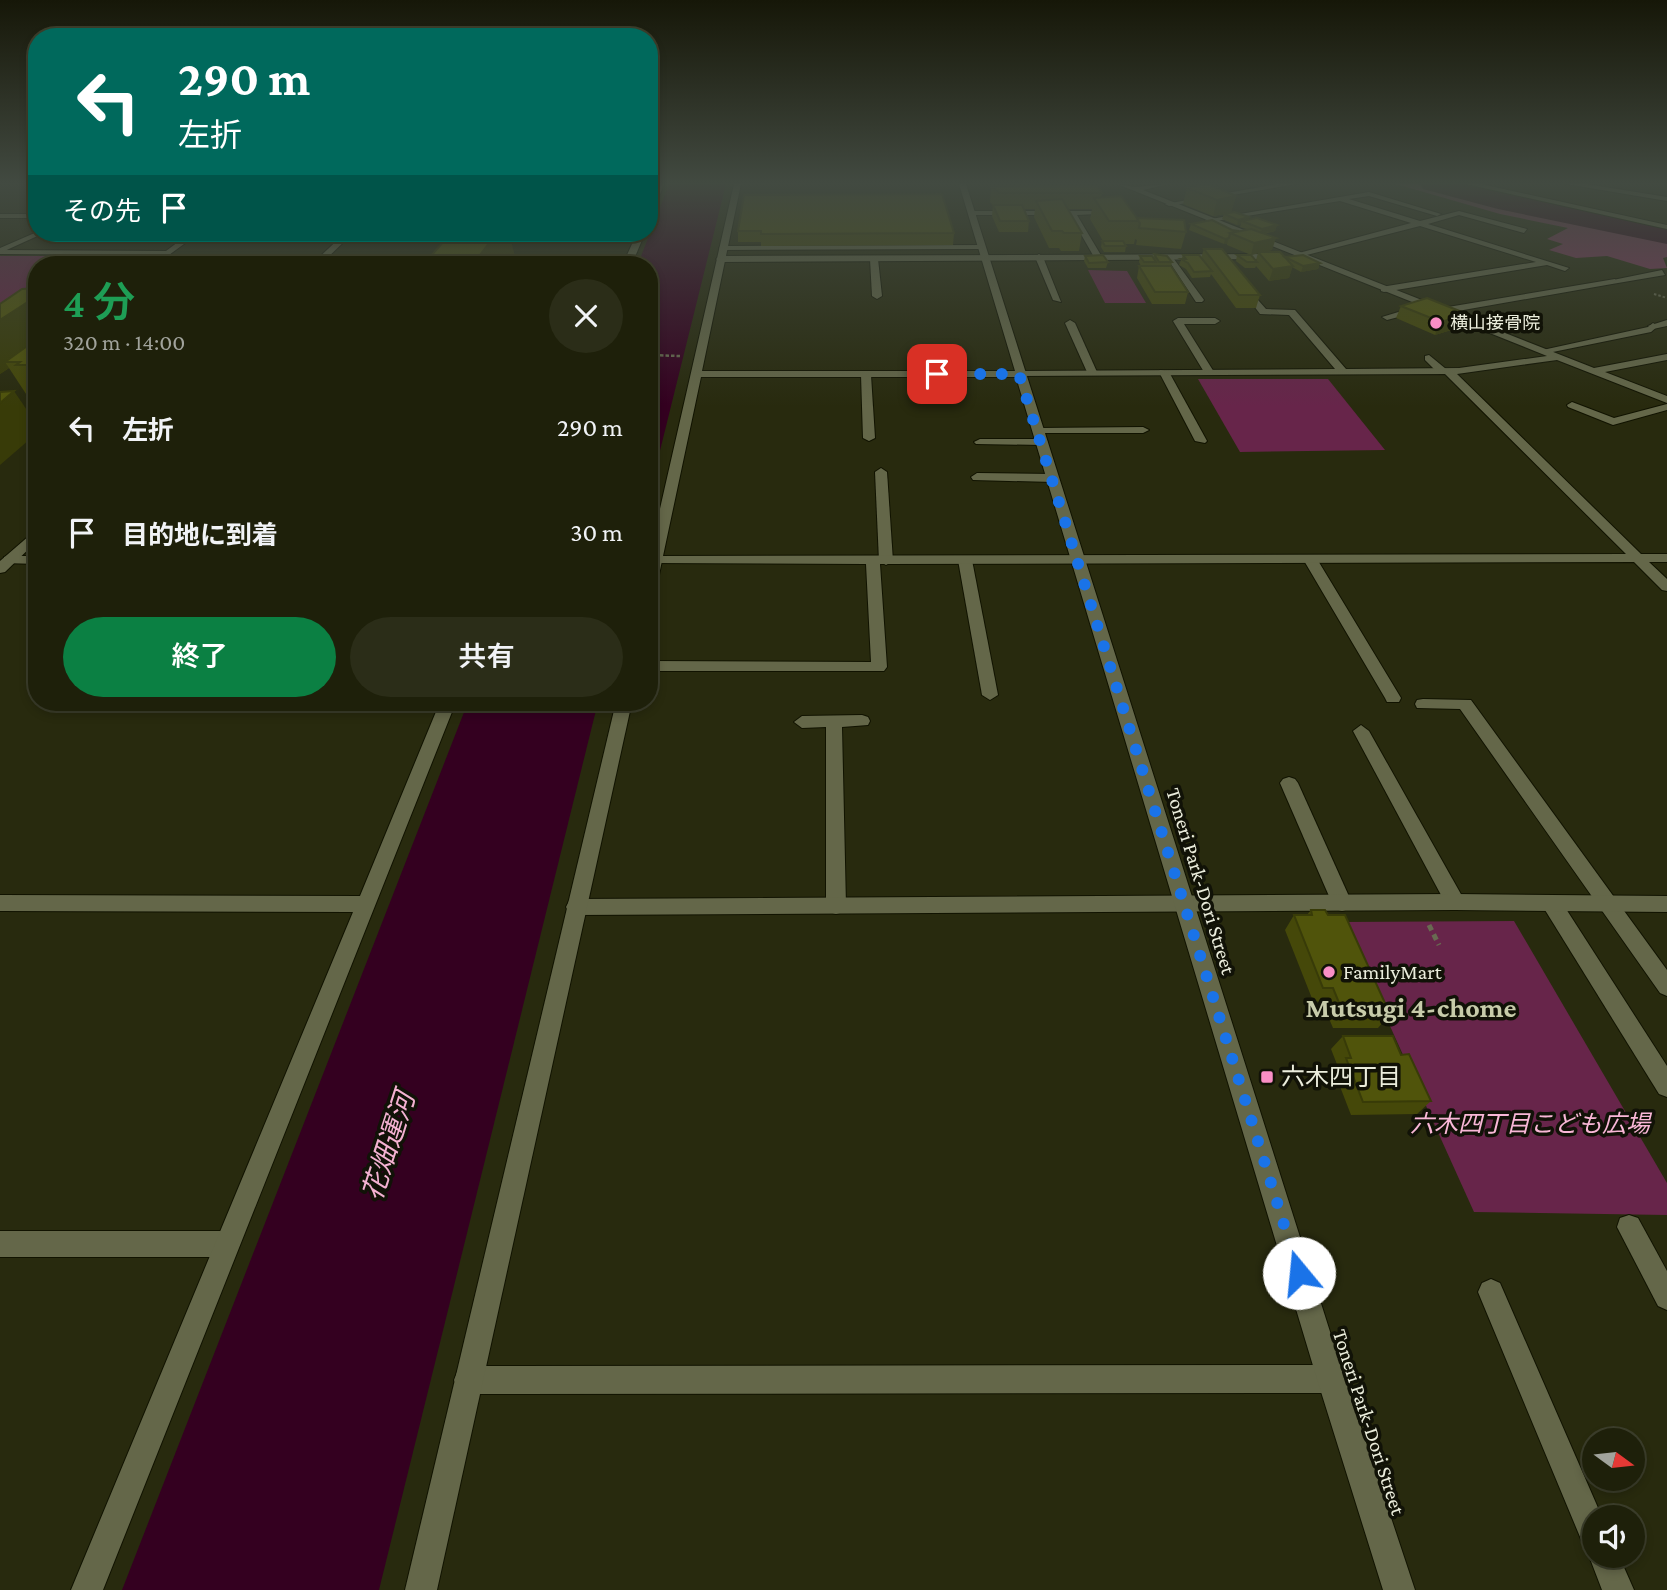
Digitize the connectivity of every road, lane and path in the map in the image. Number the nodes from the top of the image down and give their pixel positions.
1 (721, 258) edge
2 (854, 258) edge
3 (886, 258) edge
4 (985, 258) edge
5 (1040, 258) edge
6 (1169, 258) edge
7 (1222, 258) edge
8 (1304, 258) edge
9 (1533, 258) edge
10 (874, 259) junction
11 (1503, 261) dead end
12 (1549, 263) junction
13 (1229, 268) edge
14 (1524, 268) junction
15 (1565, 268) dead end
16 (1662, 273) dead end
17 (1238, 279) edge
18 (1384, 289) junction
19 (877, 296) dead end
20 (1058, 300) dead end
21 (1199, 300) dead end
22 (1429, 306) junction
23 (1440, 311) junction
24 (1387, 317) dead end
25 (1215, 321) dead end
26 (1070, 323) dead end
27 (1667, 323) edge
28 (1543, 351) junction
29 (658, 355) edge
30 (685, 356) dead end
31 (1558, 357) junction
32 (1667, 357) edge
33 (1429, 358) dead end
34 (1593, 371) junction
35 (1092, 372) junction
36 (1164, 372) junction
37 (1209, 372) junction
38 (1343, 372) junction
39 (1446, 372) junction
40 (695, 374) junction
41 (866, 374) junction
42 (1019, 374) junction
43 (1667, 400) edge
44 (1573, 405) dead end
45 (1667, 407) edge
46 (0, 415) edge
47 (28, 416) edge
48 (1143, 430) dead end
49 (1040, 436) junction
50 (869, 438) dead end
51 (1201, 441) dead end
52 (980, 442) dead end
53 (881, 472) dead end
54 (977, 477) dead end
55 (1053, 478) junction
56 (28, 541) edge
57 (658, 550) edge
58 (1638, 558) junction
59 (1667, 558) edge
60 (1310, 559) junction
61 (658, 560) edge
62 (965, 560) junction
63 (1077, 560) junction
64 (28, 561) edge
65 (880, 561) junction
66 (3, 563) edge
67 (1667, 587) edge
68 (658, 666) edge
69 (990, 695) dead end
70 (1393, 698) dead end
71 (1423, 704) dead end
72 (444, 711) edge
73 (622, 711) edge
74 (862, 720) dead end
75 (834, 721) junction
76 (803, 722) dead end
77 (1361, 731) dead end
78 (1289, 783) dead end
79 (1455, 902) junction
80 (1342, 903) junction
81 (0, 904) edge
82 (365, 904) junction
83 (1185, 904) junction
84 (1552, 904) junction
85 (1609, 904) junction
86 (1667, 904) edge
87 (576, 906) junction
88 (836, 906) junction
89 (1667, 987) edge
90 (1667, 1086) edge
91 (1629, 1227) dead end
92 (0, 1244) edge
93 (227, 1244) junction
94 (1491, 1292) dead end
95 (1667, 1297) edge
96 (1331, 1379) junction
97 (468, 1380) junction
98 (1582, 1506) edge
99 (1609, 1568) edge
100 (87, 1590) edge
101 (421, 1590) edge
102 (1399, 1590) edge
103 (1618, 1590) edge

1 - 40 street
2 - 10 street
3 - 10 street
4 - 42 street, Toneri Park-Dori Street
5 - 20 street
6 - 21 street
7 - 13 street
8 - 18 street
9 - 12 street
10 - 19 street
11 - 14 street
12 - 14 street
12 - 15 street
14 - 18 street
16 - 23 street
17 - 38 street
18 - 22 street
22 - 23 street
22 - 24 street
23 - 28 street
25 - 37 street
26 - 35 street
27 - 28 street
28 - 31 street
29 - 30 path
31 - 34 street
31 - 39 street
32 - 34 street
33 - 39 street
34 - 43 street
35 - 36 street
35 - 42 street
36 - 37 street
36 - 51 street
37 - 38 street
38 - 39 street
39 - 58 street
40 - 41 street
40 - 57 street
41 - 42 street
41 - 50 street
42 - 49 street, Toneri Park-Dori Street
44 - 45 street
46 - 47 street
48 - 49 street
49 - 52 street
49 - 55 street, Toneri Park-Dori Street
53 - 65 street
54 - 55 street
55 - 63 street, Toneri Park-Dori Street
56 - 66 street
58 - 59 street
58 - 60 street
58 - 67 street
60 - 63 street
60 - 70 street
61 - 65 street
62 - 63 street
62 - 65 street
62 - 69 street
63 - 83 street, Toneri Park-Dori Street
64 - 66 street
65 - 68 street
71 - 85 street
72 - 82 street
73 - 87 street
74 - 75 street
75 - 76 street
75 - 88 street
77 - 79 street
78 - 80 street
79 - 80 street
79 - 84 street
80 - 83 street
81 - 82 street
82 - 93 street
83 - 88 street
83 - 96 street, Toneri Park-Dori Street
84 - 85 street
84 - 90 street
85 - 86 street
85 - 89 street
87 - 88 street
87 - 97 street
91 - 95 street
92 - 93 street
93 - 100 street
94 - 98 street
96 - 97 street
96 - 102 street, Toneri Park-Dori Street
97 - 101 street
99 - 103 street

